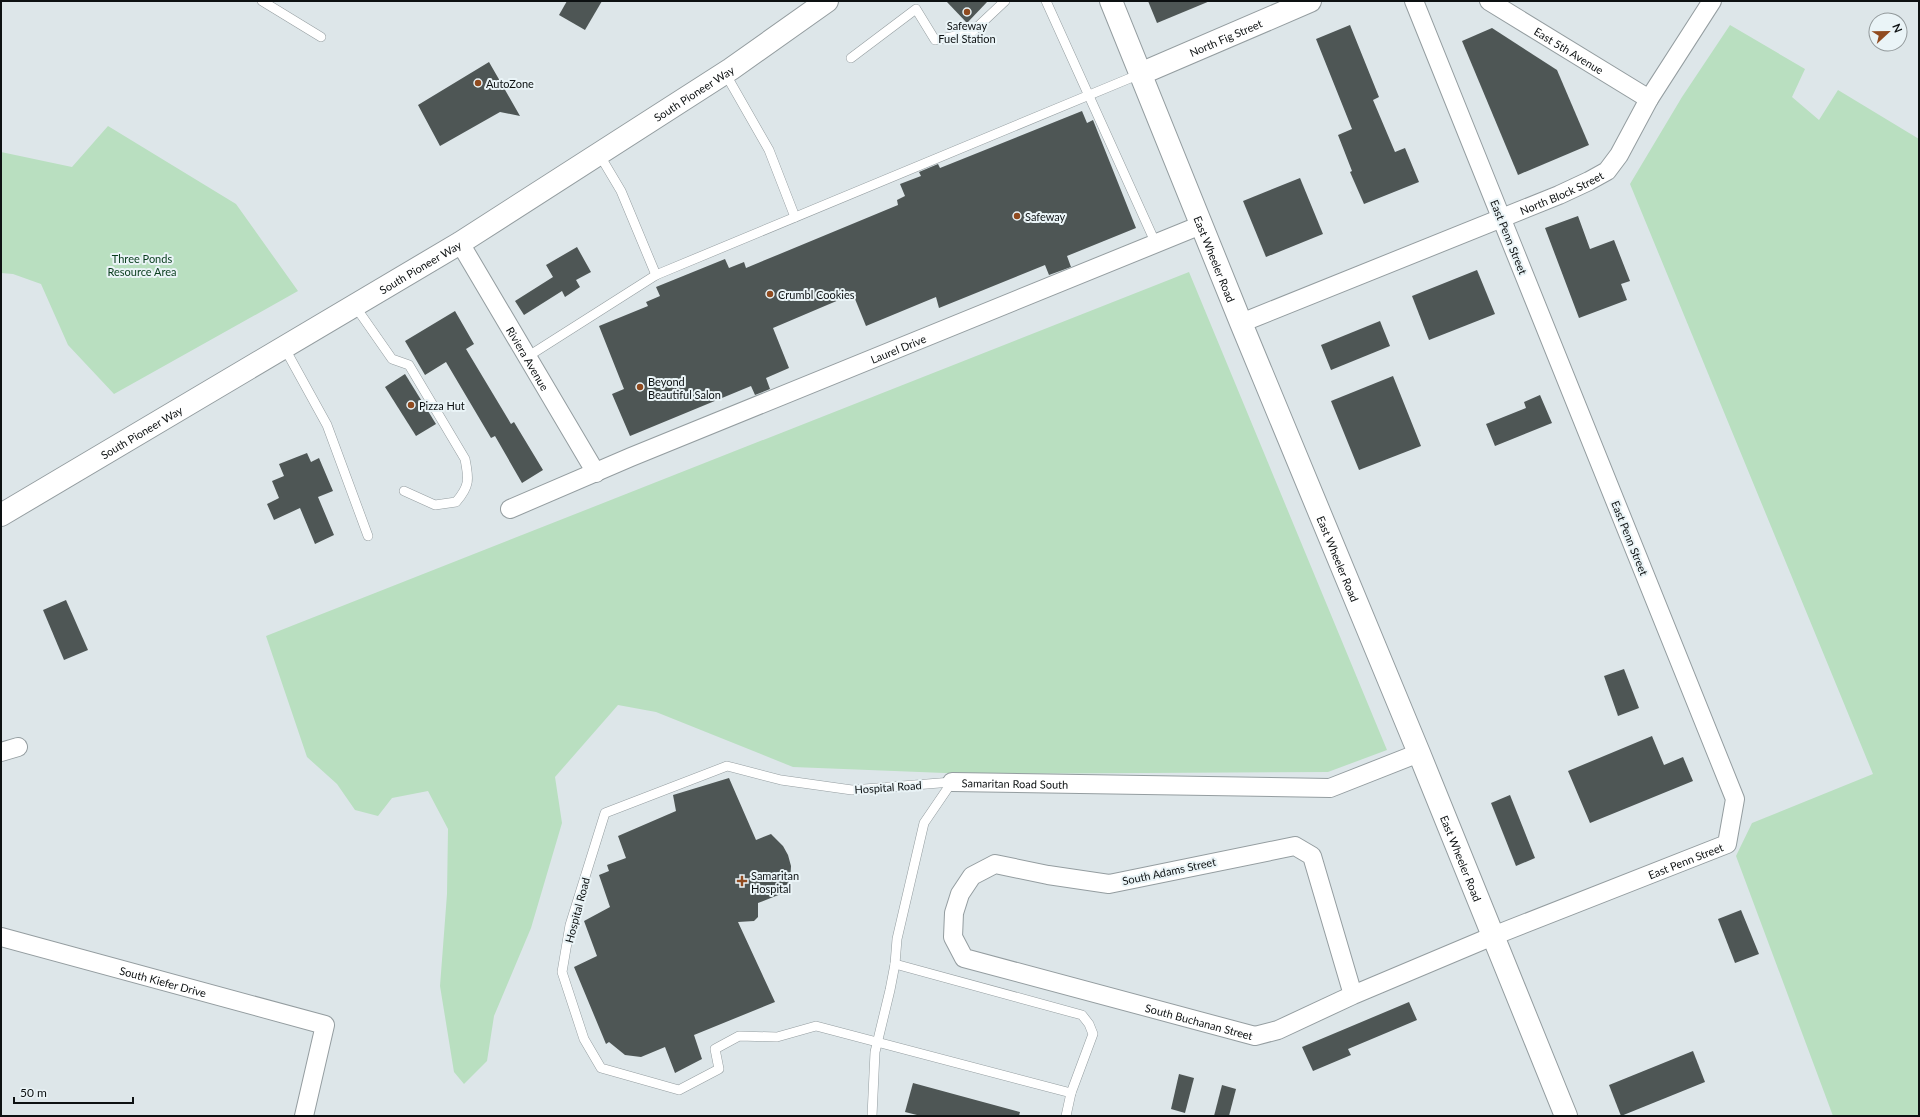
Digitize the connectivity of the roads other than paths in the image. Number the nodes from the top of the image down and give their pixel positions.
1 (262, 1) edge
2 (827, 1) edge
3 (1005, 1) edge
4 (1046, 1) edge
5 (1111, 1) edge
6 (1310, 1) edge
7 (1414, 1) edge
8 (1489, 1) edge
9 (1712, 1) edge
10 (914, 5) edge
11 (321, 37) dead end
12 (851, 58) dead end
13 (725, 73) junction
14 (1140, 74) junction
15 (1089, 95) junction
16 (1649, 100) junction
17 (599, 154) junction
18 (796, 217) junction
19 (1502, 218) junction
20 (1201, 225) junction
21 (460, 243) junction
22 (1156, 244) junction
23 (656, 275) junction
24 (355, 306) junction
25 (1241, 323) junction
26 (284, 347) junction
27 (527, 357) junction
28 (596, 473) junction
29 (404, 491) dead end
30 (510, 509) dead end
31 (1, 515) edge
32 (368, 536) dead end
33 (1419, 753) junction
34 (952, 782) junction
35 (1, 936) edge
36 (1492, 936) junction
37 (964, 958) joint
38 (895, 964) junction
39 (1353, 995) junction
40 (878, 1043) junction
41 (1071, 1093) junction
42 (304, 1116) edge
43 (872, 1116) edge
44 (1066, 1116) edge
45 (1566, 1116) edge

1 - 11 lane
2 - 13 main road, South Pioneer Way
3 - 10 lane
4 - 15 lane
5 - 14 main road, East Wheeler Road
6 - 14 main road, North Fig Street
7 - 19 street, East Penn Street
8 - 16 street, East 5th Avenue
9 - 16 street, North Block Street
10 - 12 lane
13 - 17 main road, South Pioneer Way
13 - 18 lane
14 - 15 lane
14 - 20 main road, East Wheeler Road
15 - 18 lane
15 - 22 lane
16 - 19 street, North Block Street
17 - 21 main road, South Pioneer Way
17 - 23 lane
18 - 23 lane
19 - 25 street, North Block Street
19 - 36 street, East Penn Street
20 - 22 street, Laurel Drive
20 - 25 main road, East Wheeler Road
21 - 24 main road, South Pioneer Way
21 - 27 street, Riviera Avenue
22 - 28 street, Laurel Drive
23 - 27 lane
24 - 26 main road, South Pioneer Way
24 - 29 lane
25 - 33 main road, East Wheeler Road
26 - 31 main road, South Pioneer Way
26 - 32 lane
27 - 28 street, Riviera Avenue
28 - 30 street, Laurel Drive
33 - 34 street, Samaritan Road South
33 - 36 main road, East Wheeler Road
34 - 38 lane, Samaritan Road South
34 - 40 lane, Hospital Road
35 - 42 street, South Kiefer Drive
36 - 39 street, South Buchanan Street
36 - 45 main road, East Wheeler Road
37 - 39 street, South Buchanan Street
37 - 39 street, South Adams Street
38 - 40 lane, Samaritan Road South
38 - 41 lane
40 - 41 lane
40 - 43 lane, Samaritan Road South
41 - 44 lane

